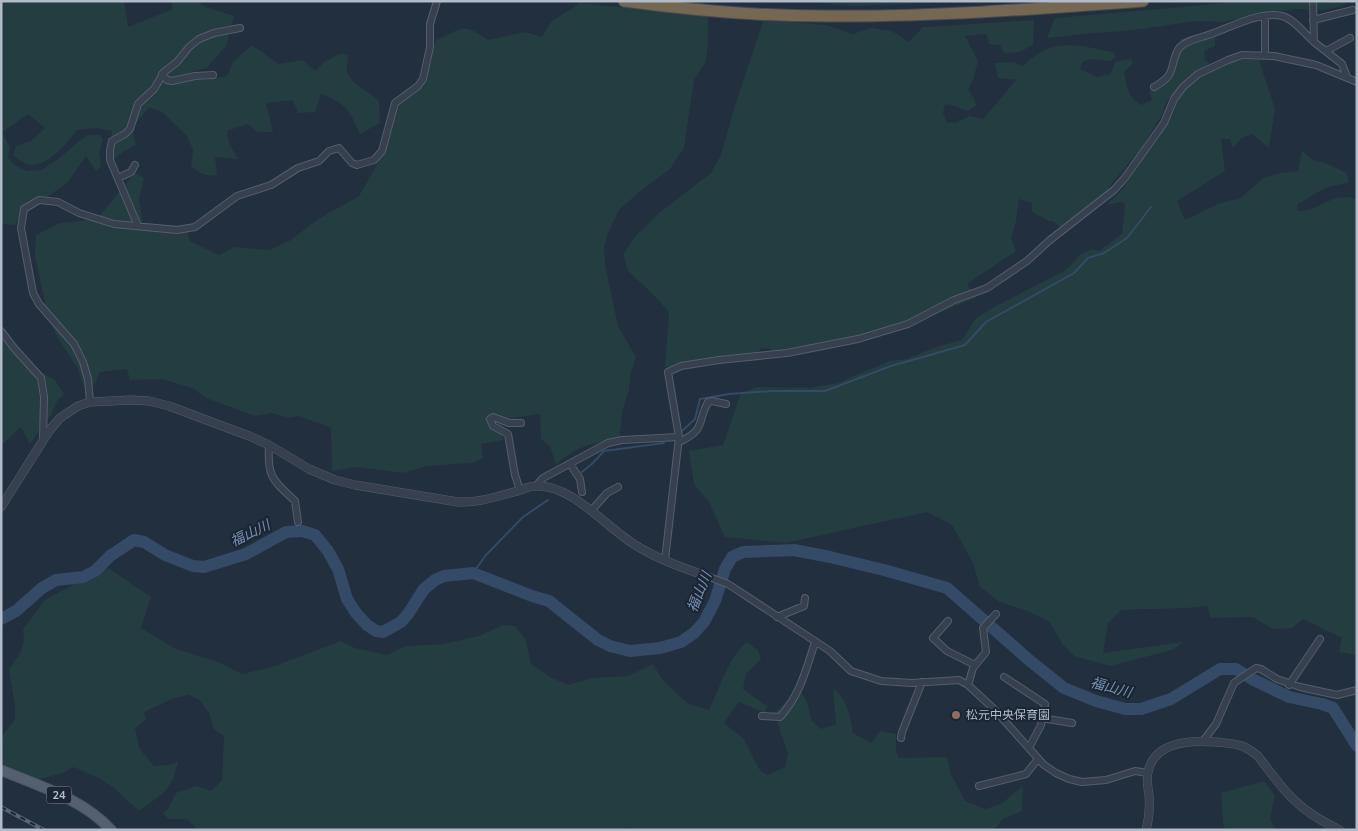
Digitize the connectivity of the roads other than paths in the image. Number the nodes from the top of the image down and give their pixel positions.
1 (624, 1) edge
2 (1143, 1) edge
3 (1313, 1) edge
4 (437, 2) edge
5 (1354, 10) dead end
6 (1265, 16) junction
7 (1313, 20) junction
8 (240, 28) dead end
9 (1350, 38) dead end
10 (1314, 42) junction
11 (1326, 51) junction
12 (1264, 55) junction
13 (162, 74) junction
14 (213, 75) dead end
15 (1347, 77) junction
16 (1357, 82) edge
17 (1154, 87) dead end
18 (135, 165) dead end
19 (118, 178) junction
20 (138, 226) junction
21 (1, 331) edge
22 (90, 402) junction
23 (726, 404) dead end
24 (521, 423) dead end
25 (43, 439) junction
26 (679, 439) junction
27 (269, 445) junction
28 (570, 464) junction
29 (536, 486) junction
30 (618, 486) dead end
31 (520, 490) junction
32 (582, 492) dead end
33 (1, 507) edge
34 (591, 511) junction
35 (298, 522) dead end
36 (665, 560) junction
37 (709, 577) joint
38 (805, 598) dead end
39 (996, 614) dead end
40 (777, 617) junction
41 (948, 621) dead end
42 (1320, 639) dead end
43 (815, 642) junction
44 (975, 666) junction
45 (1004, 678) dead end
46 (922, 682) junction
47 (968, 684) junction
48 (1289, 685) junction
49 (1357, 690) edge
50 (762, 716) dead end
51 (1042, 718) junction
52 (1072, 723) dead end
53 (901, 738) dead end
54 (1203, 741) junction
55 (1029, 748) junction
56 (1038, 758) junction
57 (1, 770) edge
58 (1148, 773) junction
59 (979, 786) dead end
60 (111, 830) edge
61 (1146, 830) edge
62 (1340, 830) edge

1 - 2 highway
3 - 7 street
4 - 20 street
5 - 7 street
6 - 10 street
6 - 12 street
6 - 17 street
7 - 10 street
8 - 13 street
9 - 11 street
10 - 11 street
11 - 15 street
12 - 15 street
12 - 26 street
13 - 14 street
13 - 19 street
15 - 16 street
18 - 19 street
19 - 20 street
20 - 22 street
21 - 25 street
22 - 25 street
22 - 27 street
23 - 26 street
24 - 31 street
25 - 33 street
26 - 28 street
26 - 36 street
27 - 31 street
27 - 35 street
28 - 29 street
28 - 32 street
29 - 31 street
29 - 34 street
30 - 34 street
34 - 36 street
36 - 37 street
37 - 40 street
38 - 40 street
39 - 44 street
40 - 43 street
41 - 44 street
42 - 48 street
43 - 46 street
43 - 50 street
44 - 47 street
45 - 51 street
46 - 47 street
46 - 53 street
47 - 55 street
48 - 49 street
48 - 54 street
51 - 52 street
51 - 55 street
54 - 58 street
54 - 62 street
55 - 56 street
56 - 58 street
56 - 59 street
57 - 60 main road, 24
58 - 61 street

